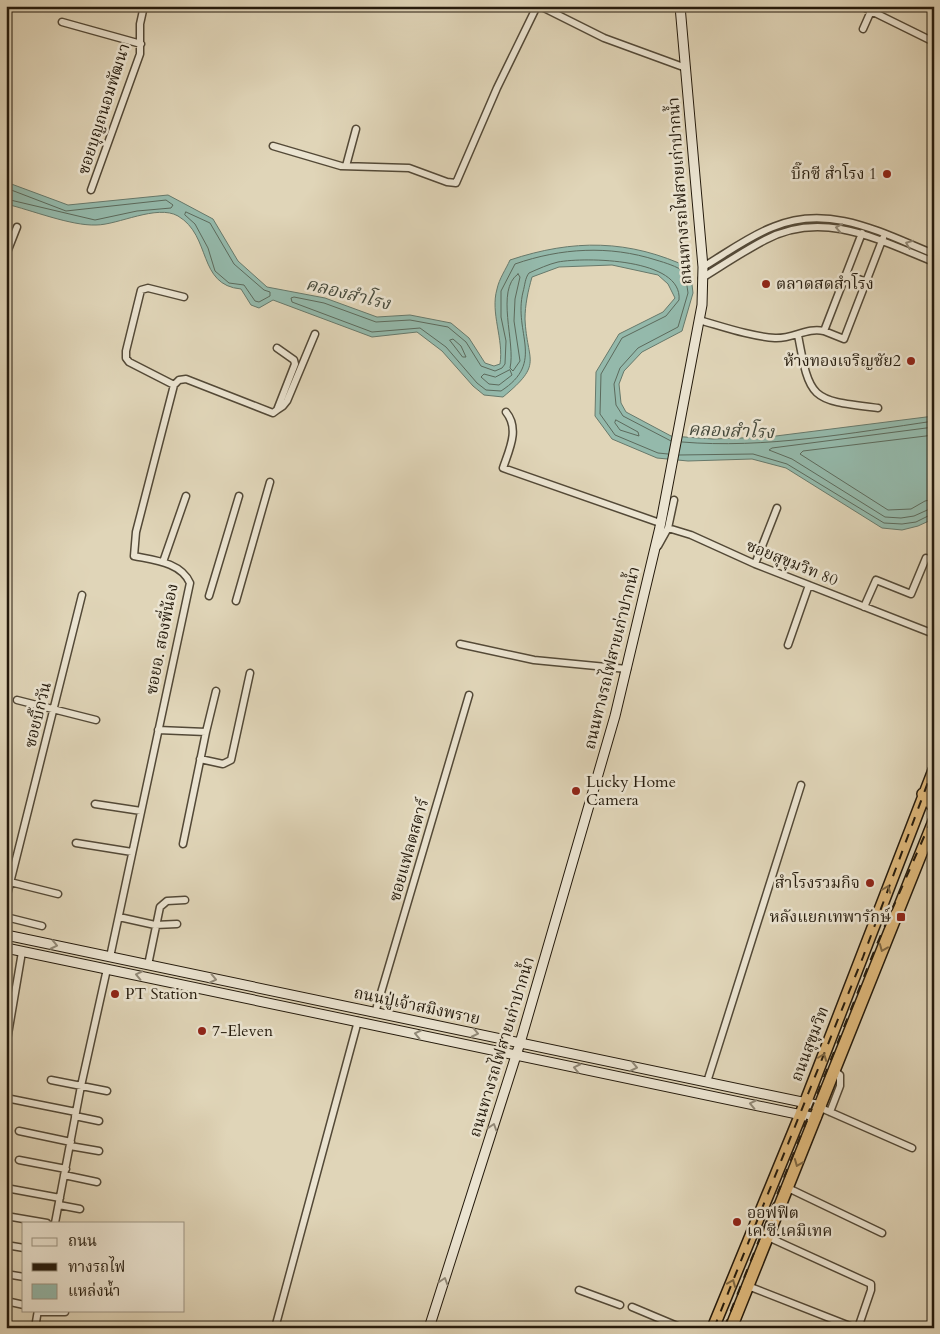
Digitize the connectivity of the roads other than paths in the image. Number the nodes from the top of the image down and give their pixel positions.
1 (144, 6) edge
2 (539, 6) edge
3 (680, 6) edge
4 (861, 6) edge
5 (871, 11) junction
6 (62, 22) dead end
7 (863, 29) dead end
8 (934, 42) edge
9 (141, 44) junction
10 (686, 68) junction
11 (356, 129) dead end
12 (273, 146) dead end
13 (346, 166) junction
14 (91, 190) dead end
15 (819, 217) junction
16 (819, 225) junction
17 (17, 227) dead end
18 (862, 234) junction
19 (761, 238) junction
20 (883, 238) junction
21 (934, 254) edge
22 (6, 255) edge
23 (934, 262) edge
24 (702, 267) junction
25 (846, 274) junction
26 (702, 278) junction
27 (866, 282) junction
28 (184, 297) dead end
29 (699, 320) junction
30 (824, 331) junction
31 (315, 334) dead end
32 (798, 335) junction
33 (277, 348) dead end
34 (174, 385) junction
35 (878, 408) dead end
36 (277, 410) junction
37 (506, 412) dead end
38 (270, 482) dead end
39 (186, 496) dead end
40 (239, 496) dead end
41 (674, 500) dead end
42 (777, 508) dead end
43 (664, 526) junction
44 (926, 558) dead end
45 (163, 562) junction
46 (755, 564) junction
47 (809, 586) junction
48 (82, 595) dead end
49 (209, 596) dead end
50 (236, 602) dead end
51 (864, 607) junction
52 (934, 634) edge
53 (460, 644) dead end
54 (788, 645) dead end
55 (627, 669) junction
56 (250, 673) dead end
57 (216, 691) dead end
58 (469, 695) dead end
59 (17, 700) dead end
60 (54, 710) junction
61 (96, 720) dead end
62 (158, 730) junction
63 (206, 732) junction
64 (200, 758) junction
65 (934, 770) edge
66 (801, 785) dead end
67 (929, 795) edge
68 (95, 804) dead end
69 (934, 807) edge
70 (141, 811) junction
71 (934, 821) edge
72 (76, 842) dead end
73 (183, 844) dead end
74 (132, 852) junction
75 (10, 882) junction
76 (58, 894) dead end
77 (6, 899) edge
78 (186, 900) dead end
79 (6, 917) edge
80 (119, 917) junction
81 (177, 924) dead end
82 (155, 925) junction
83 (42, 926) dead end
84 (6, 934) edge
85 (6, 948) edge
86 (22, 952) junction
87 (110, 957) junction
88 (148, 965) junction
89 (107, 969) junction
90 (270, 990) junction
91 (10, 1001) edge
92 (268, 1002) junction
93 (375, 1013) junction
94 (358, 1021) junction
95 (520, 1043) junction
96 (6, 1046) edge
97 (517, 1055) junction
98 (52, 1080) dead end
99 (707, 1082) junction
100 (81, 1086) junction
101 (107, 1091) dead end
102 (6, 1098) edge
103 (805, 1102) junction
104 (822, 1111) junction
105 (76, 1114) junction
106 (801, 1114) junction
107 (99, 1121) dead end
108 (19, 1132) dead end
109 (70, 1144) junction
110 (912, 1148) dead end
111 (98, 1151) dead end
112 (19, 1160) dead end
113 (65, 1172) junction
114 (97, 1182) dead end
115 (6, 1188) edge
116 (788, 1188) junction
117 (60, 1198) junction
118 (59, 1206) junction
119 (80, 1209) dead end
120 (6, 1216) edge
121 (41, 1222) edge
122 (56, 1222) edge
123 (882, 1233) dead end
124 (768, 1237) junction
125 (6, 1245) edge
126 (22, 1248) edge
127 (6, 1274) edge
128 (22, 1277) edge
129 (748, 1286) junction
130 (579, 1290) dead end
131 (6, 1301) edge
132 (620, 1304) dead end
133 (22, 1305) edge
134 (632, 1307) dead end
135 (38, 1312) edge
136 (35, 1328) edge
137 (275, 1328) edge
138 (429, 1328) edge
139 (682, 1328) edge
140 (713, 1328) edge
141 (731, 1328) edge
142 (856, 1328) edge

1 - 9 street, ซอยบุญถนอมพัฒนา
2 - 10 street
2 - 13 street
3 - 10 main road, ถนนทางรถไฟสายเก่าปากน้ำ
4 - 5 street
5 - 7 street
5 - 8 street
6 - 9 street
9 - 14 street, ซอยบุญถนอมพัฒนา
10 - 24 main road, ถนนทางรถไฟสายเก่าปากน้ำ
11 - 13 street
12 - 13 street
15 - 16 street
15 - 19 street
15 - 20 street
18 -> 16 street
16 - 19 street
17 - 22 street
18 - 20 street
18 - 25 street
19 - 24 street
19 - 26 street
21 -> 20 street
20 - 23 street
20 - 27 street
24 - 26 main road, ถนนทางรถไฟสายเก่าปากน้ำ
25 - 27 street
25 - 30 street
26 - 29 main road, ถนนทางรถไฟสายเก่าปากน้ำ
27 - 30 street
28 - 34 street
29 - 32 street
29 - 43 main road, ถนนทางรถไฟสายเก่าปากน้ำ
30 - 32 street
31 - 36 street
32 - 35 street
33 - 36 street
34 - 36 street
34 - 45 street, ซอยอ. สองพี่น้อง
37 - 43 street, ซอยสุขุมวิท 80
38 - 50 street
39 - 45 street
40 - 49 street
41 - 43 street
42 - 46 street
43 - 46 street, ซอยสุขุมวิท 80
43 - 55 main road, ถนนทางรถไฟสายเก่าปากน้ำ
44 - 51 street
45 - 62 street, ซอยอ. สองพี่น้อง
46 - 47 street, ซอยสุขุมวิท 80
47 - 51 street, ซอยสุขุมวิท 80
47 - 54 street
48 - 60 street, ซอยบิ๊กวัน
51 - 52 street, ซอยสุขุมวิท 80
53 - 55 street
55 - 95 main road, ถนนทางรถไฟสายเก่าปากน้ำ
56 - 64 street
57 - 63 street
58 - 93 street, ซอยแฟลตสตาร์
59 - 60 street
60 - 61 street
60 - 75 street, ซอยบิ๊กวัน
62 - 63 street
62 - 70 street, ซอยอ. สองพี่น้อง
63 - 64 street
64 - 73 street
65 - 67 highway, ถนนสุขุมวิท
66 - 99 street
67 - 69 highway
103 -> 67 highway, ถนนสุขุมวิท
68 - 70 street
70 - 74 street, ซอยอ. สองพี่น้อง
71 -> 104 highway, ถนนสุขุมวิท
72 - 74 street
74 - 80 street, ซอยอ. สองพี่น้อง
75 - 76 street
75 - 77 street, ซอยบิ๊กวัน
78 - 82 street
79 - 83 street
80 - 82 street
80 - 87 street, ซอยอ. สองพี่น้อง
81 - 82 street
82 - 88 street
84 -> 87 main road, ถนนปู่เจ้าสมิงพราย
85 - 86 main road, ถนนปู่เจ้าสมิงพราย
86 - 89 main road, ถนนปู่เจ้าสมิงพราย
86 - 91 street
87 - 88 main road, ถนนปู่เจ้าสมิงพราย
87 - 89 main road
88 -> 90 main road, ถนนปู่เจ้าสมิงพราย
92 -> 89 main road, ถนนปู่เจ้าสมิงพราย
89 - 100 street
90 - 92 street
90 - 93 main road, ถนนปู่เจ้าสมิงพราย
91 - 96 street
92 - 94 main road, ถนนปู่เจ้าสมิงพราย
93 -> 95 main road, ถนนปู่เจ้าสมิงพราย
97 -> 94 main road, ถนนปู่เจ้าสมิงพราย
94 - 137 street
95 - 97 main road, ถนนทางรถไฟสายเก่าปากน้ำ
95 -> 99 main road, ถนนปู่เจ้าสมิงพราย
106 -> 97 main road, ถนนปู่เจ้าสมิงพราย
138 -> 97 main road, ถนนทางรถไฟสายเก่าปากน้ำ
98 - 100 street
99 - 103 main road, ถนนปู่เจ้าสมิงพราย
100 - 101 street
100 - 105 street
102 - 105 street
103 - 104 main road, ถนนปู่เจ้าสมิงพราย
103 - 106 highway, ถนนสุขุมวิท
104 - 106 main road, ถนนปู่เจ้าสมิงพราย
104 - 110 street
104 -> 116 highway, ถนนสุขุมวิท
105 - 107 street
105 - 109 street
140 -> 106 highway, ถนนสุขุมวิท
108 - 109 street
109 - 111 street
109 - 113 street
112 - 113 street
113 - 114 street
113 - 117 street
115 - 117 street
116 - 123 street
116 - 124 highway, ถนนสุขุมวิท
117 - 118 street
118 - 119 street
118 - 122 street
120 - 121 street
124 - 129 highway, ถนนสุขุมวิท
124 - 142 street
125 - 126 street
127 - 128 street
129 - 141 highway, ถนนสุขุมวิท
129 - 142 street
130 - 132 street
131 - 133 street
134 - 139 street
135 - 136 street

